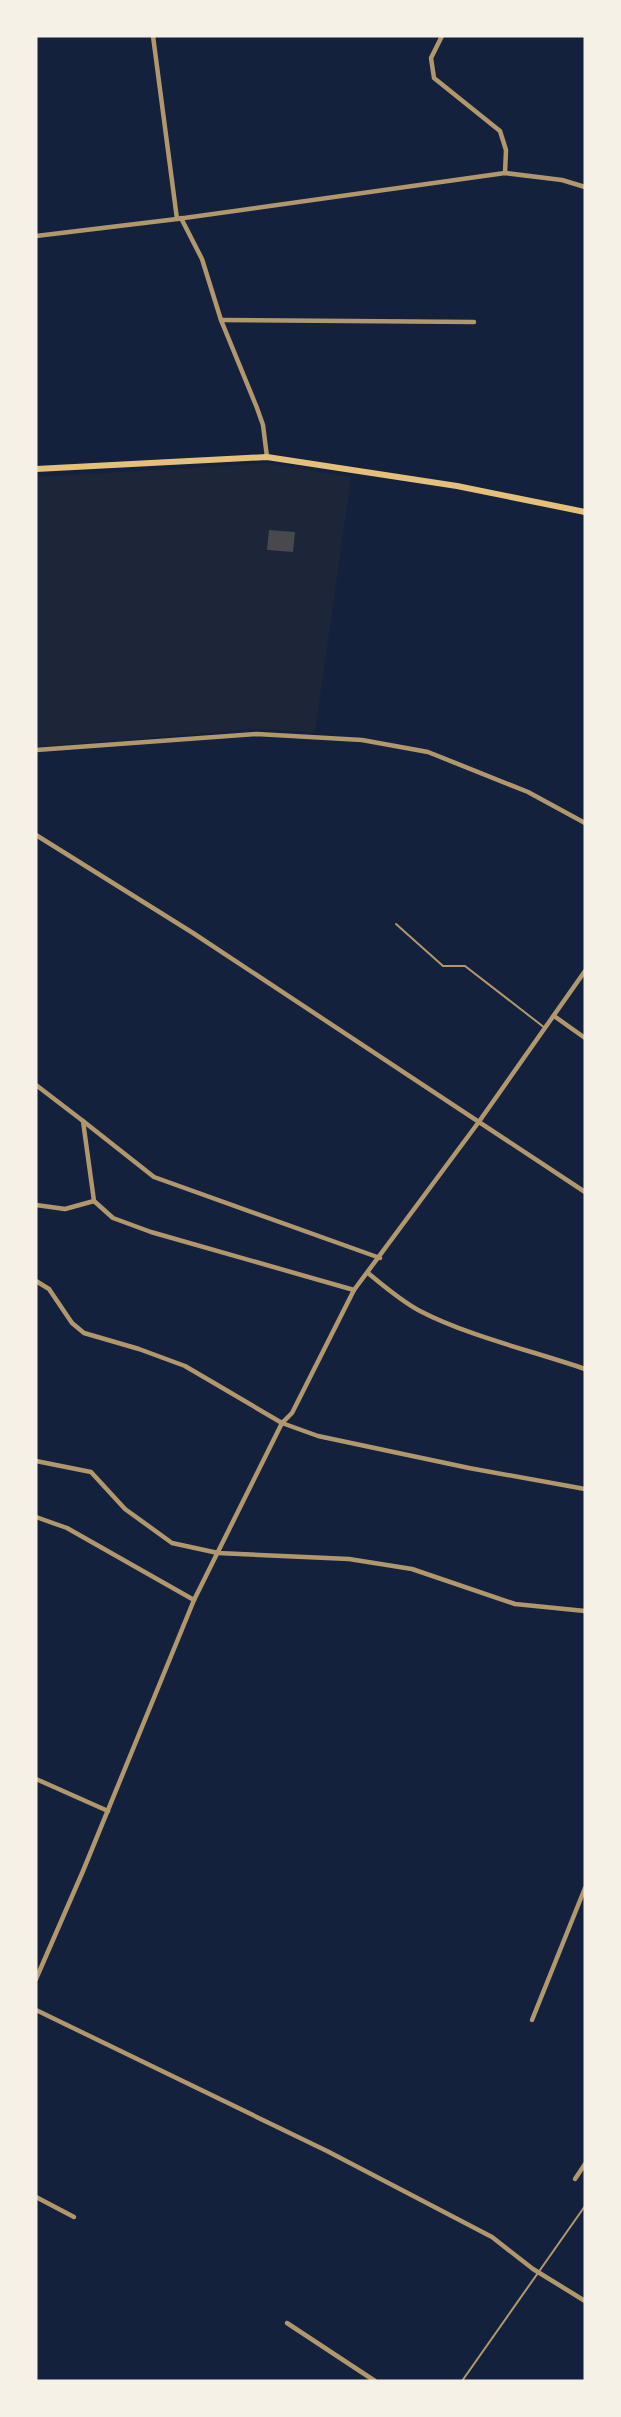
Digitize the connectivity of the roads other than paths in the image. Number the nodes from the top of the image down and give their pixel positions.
1 (153, 36) edge
2 (442, 36) edge
3 (505, 173) junction
4 (585, 187) edge
5 (179, 218) junction
6 (36, 236) edge
7 (221, 320) junction
8 (474, 322) dead end
9 (267, 457) junction
10 (36, 469) edge
11 (585, 512) edge
12 (36, 750) edge
13 (585, 823) edge
14 (36, 835) edge
15 (396, 924) dead end
16 (585, 971) edge
17 (554, 1016) junction
18 (545, 1028) junction
19 (585, 1038) edge
20 (36, 1084) edge
21 (83, 1121) junction
22 (478, 1123) junction
23 (585, 1192) edge
24 (94, 1201) junction
25 (36, 1205) edge
26 (380, 1258) junction
27 (368, 1273) junction
28 (36, 1281) edge
29 (354, 1290) junction
30 (585, 1369) edge
31 (282, 1423) junction
32 (36, 1461) edge
33 (585, 1489) edge
34 (36, 1517) edge
35 (218, 1553) junction
36 (194, 1600) junction
37 (585, 1611) edge
38 (36, 1779) edge
39 (108, 1811) junction
40 (585, 1888) edge
41 (36, 1979) edge
42 (36, 2010) edge
43 (532, 2020) dead end
44 (585, 2164) edge
45 (575, 2179) dead end
46 (36, 2197) edge
47 (585, 2206) edge
48 (74, 2217) dead end
49 (538, 2272) junction
50 (585, 2301) edge
51 (287, 2322) dead end
52 (375, 2381) edge
53 (462, 2381) edge

1 - 5 street
2 - 3 street
3 - 4 street
3 - 5 street
5 - 6 street
5 - 7 street
7 - 8 street
7 - 9 street
9 - 10 main road
9 - 11 main road
12 - 13 street
14 - 22 street
15 - 18 lane
16 - 17 street
17 - 18 street
17 - 19 street
18 - 22 street
20 - 21 street
21 - 24 street
21 - 26 street
22 - 23 street
22 - 26 street
24 - 25 street
24 - 29 street
26 - 27 street
27 - 29 street
27 - 30 street
28 - 31 street
29 - 31 street
31 - 33 street
31 - 35 street
32 - 35 street
34 - 36 street
35 - 36 street
35 - 37 street
36 - 39 street
38 - 39 street
39 - 41 street
40 - 43 street
42 - 49 street
44 - 45 street
46 - 48 street
47 - 49 lane
49 - 50 street
49 - 53 lane
51 - 52 street

